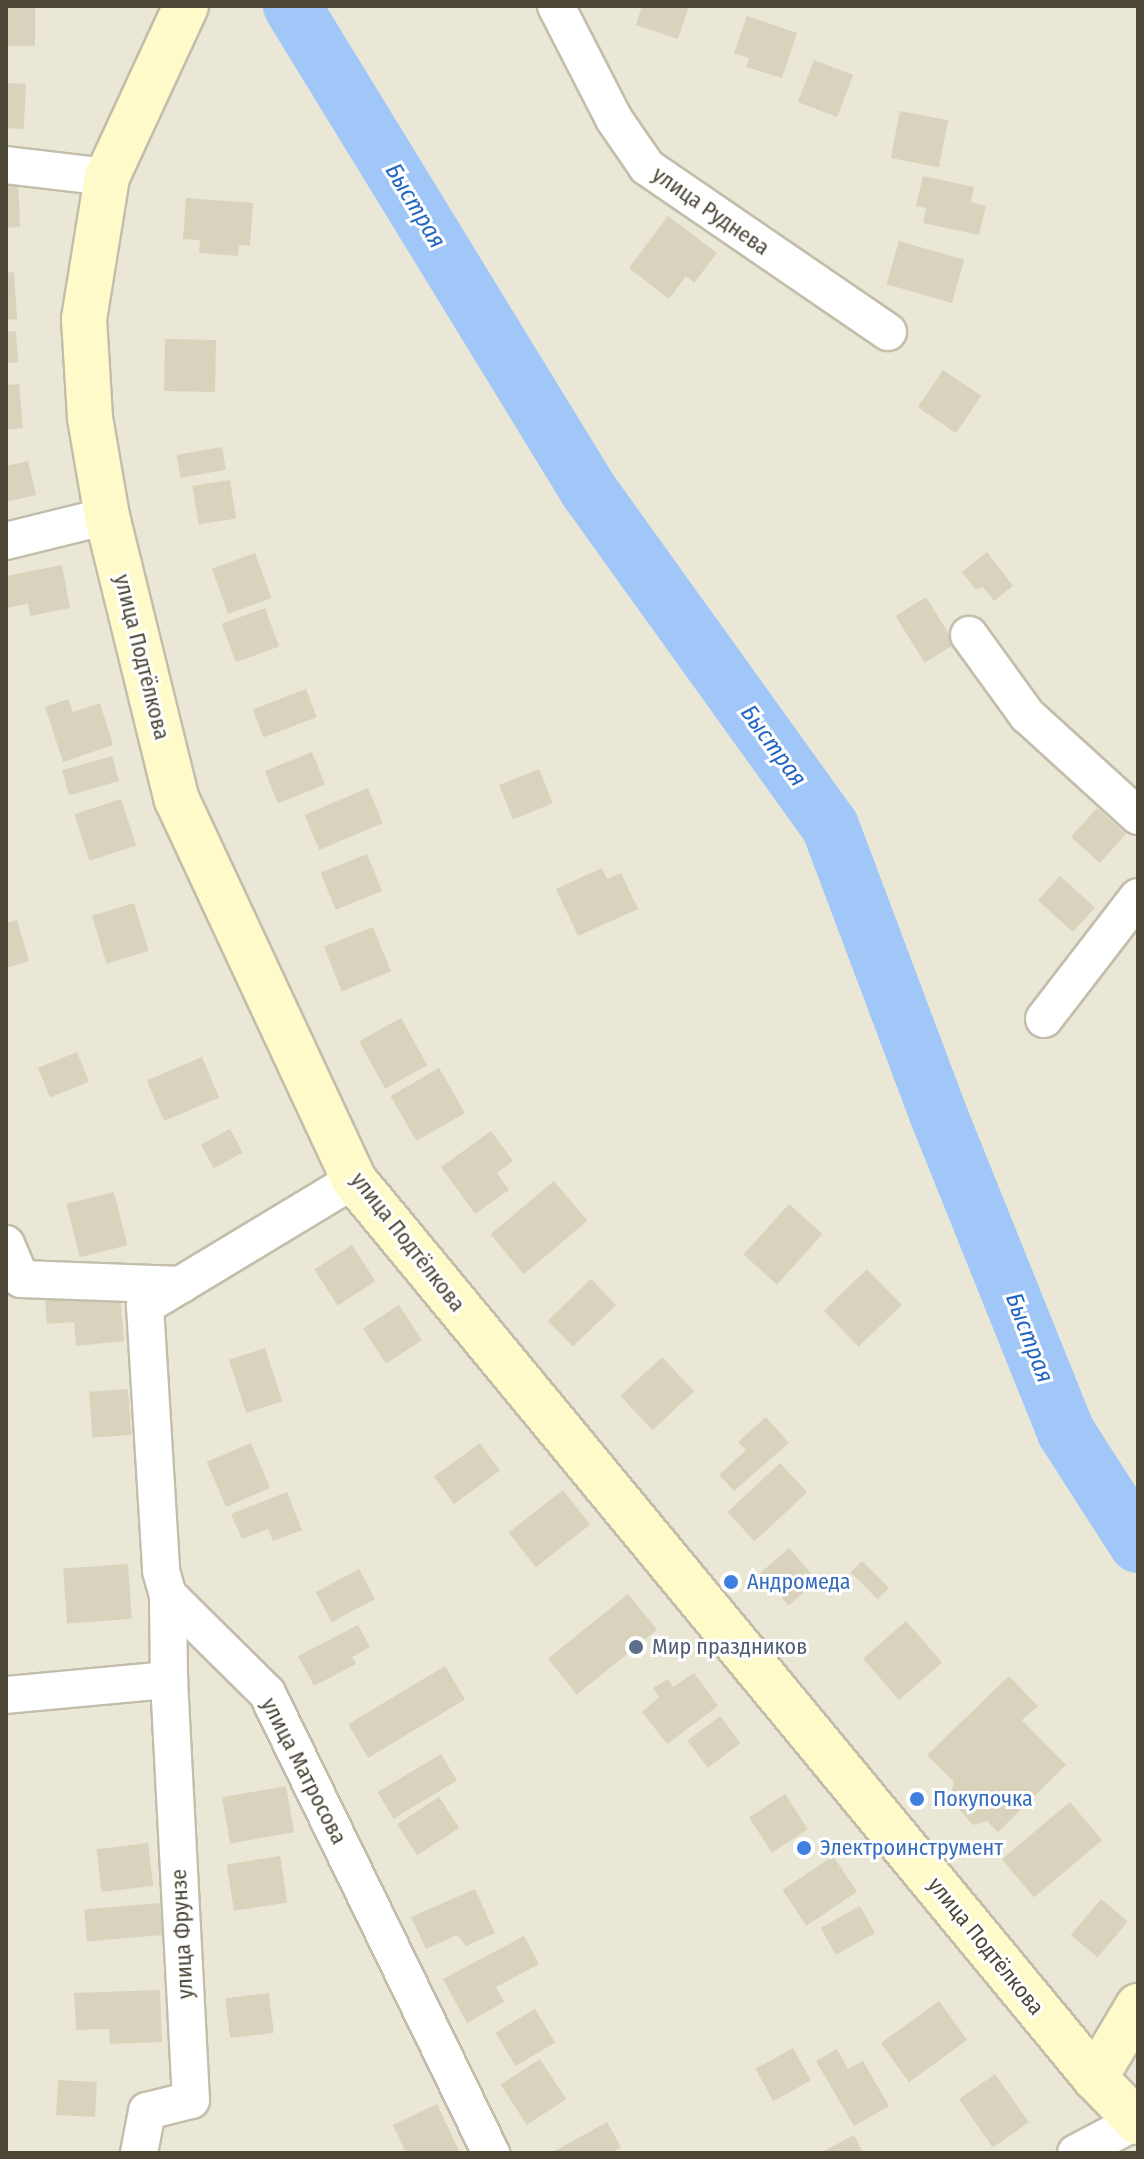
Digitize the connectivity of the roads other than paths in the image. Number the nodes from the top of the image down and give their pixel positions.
1 (556, 6) edge
2 (180, 22) edge
3 (6, 165) edge
4 (107, 177) junction
5 (888, 332) dead end
6 (107, 516) junction
7 (6, 541) edge
8 (969, 635) dead end
9 (1138, 816) edge
10 (1138, 897) edge
11 (1044, 1019) dead end
12 (354, 1180) junction
13 (6, 1244) edge
14 (182, 1285) junction
15 (168, 1595) junction
16 (169, 1680) junction
17 (6, 1695) edge
18 (1138, 2006) edge
19 (1095, 2078) junction
20 (1137, 2121) edge
21 (139, 2153) edge
22 (491, 2153) edge
23 (1076, 2153) edge

1 - 5 street, улица Руднева
2 - 4 main road, улица Подтёлкова
3 - 4 street
4 - 6 main road, улица Подтёлкова
6 - 7 street
6 - 12 main road, улица Подтёлкова
8 - 9 street
10 - 11 street
12 - 14 street
12 - 19 main road, улица Подтёлкова
13 - 14 street
14 - 15 street
15 - 16 street
15 - 22 street, улица Матросова
16 - 17 street
16 - 21 street, улица Фрунзе
18 - 19 main road
19 - 20 main road, улица Подтёлкова
20 - 23 street

